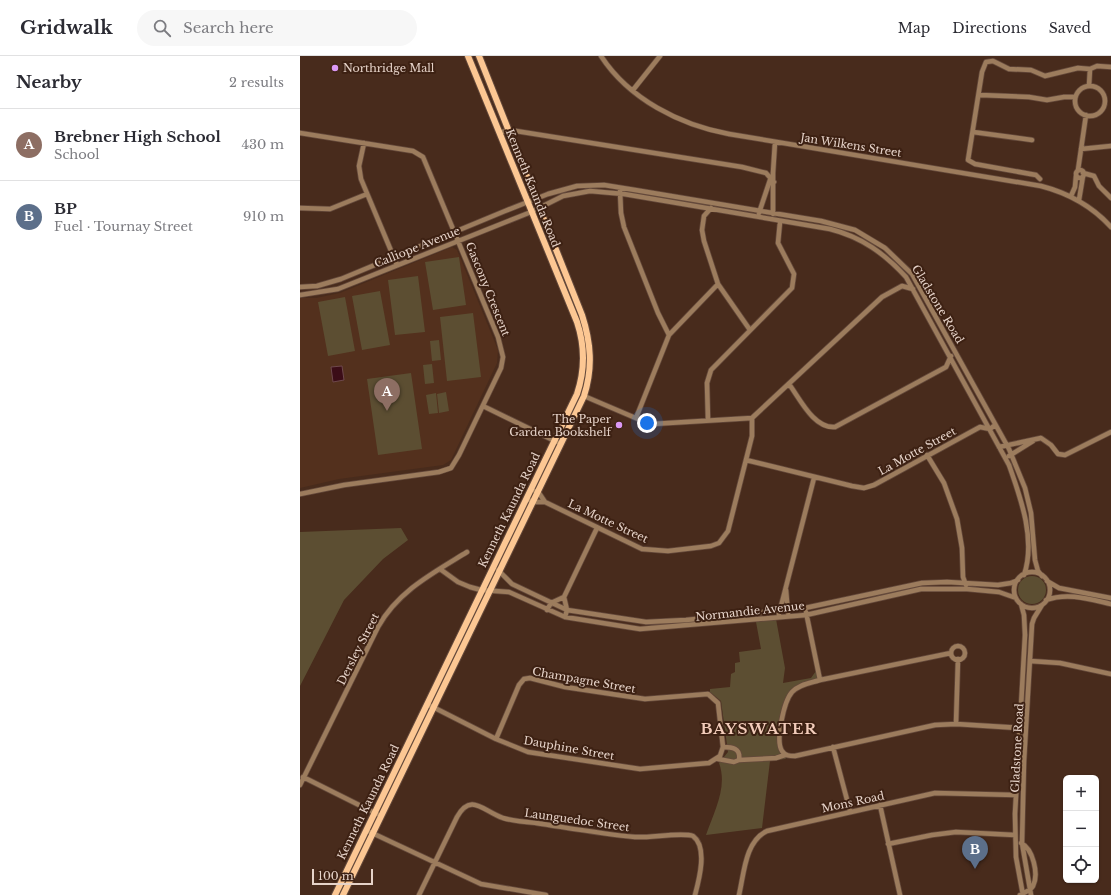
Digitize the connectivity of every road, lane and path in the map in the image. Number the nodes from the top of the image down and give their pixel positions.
1 (468, 56) edge
2 (479, 56) edge
3 (601, 56) edge
4 (660, 56) edge
5 (1111, 67) edge
6 (1090, 69) junction
7 (1089, 86) junction
8 (633, 90) junction
9 (980, 95) junction
10 (1075, 97) junction
11 (1105, 101) junction
12 (1111, 102) edge
13 (1086, 116) junction
14 (508, 130) junction
15 (499, 132) junction
16 (973, 132) junction
17 (300, 133) edge
18 (1032, 140) dead end
19 (775, 142) junction
20 (364, 143) junction
21 (1111, 146) edge
22 (1081, 149) junction
23 (1081, 173) junction
24 (772, 178) junction
25 (1040, 179) dead end
26 (620, 191) junction
27 (635, 193) junction
28 (367, 194) junction
29 (1071, 196) junction
30 (1111, 198) edge
31 (536, 199) junction
32 (1078, 200) junction
33 (699, 201) junction
34 (528, 203) junction
35 (621, 204) junction
36 (712, 204) junction
37 (300, 208) edge
38 (540, 208) junction
39 (698, 208) junction
40 (711, 210) junction
41 (759, 210) junction
42 (531, 212) junction
43 (773, 212) junction
44 (788, 215) junction
45 (704, 216) junction
46 (758, 218) junction
47 (772, 220) junction
48 (780, 222) junction
49 (787, 223) junction
50 (1111, 227) edge
51 (455, 232) junction
52 (458, 240) junction
53 (394, 258) junction
54 (397, 265) junction
55 (912, 274) junction
56 (906, 278) junction
57 (718, 284) junction
58 (902, 286) junction
59 (918, 286) junction
60 (300, 288) edge
61 (913, 289) junction
62 (573, 293) junction
63 (300, 295) edge
64 (566, 296) junction
65 (750, 330) junction
66 (669, 335) junction
67 (957, 354) junction
68 (950, 357) junction
69 (963, 365) junction
70 (946, 367) junction
71 (956, 369) junction
72 (789, 384) junction
73 (584, 396) junction
74 (483, 406) junction
75 (990, 414) junction
76 (636, 418) junction
77 (752, 418) junction
78 (984, 418) junction
79 (708, 420) junction
80 (996, 425) junction
81 (980, 427) junction
82 (990, 429) junction
83 (1111, 432) edge
84 (1036, 439) junction
85 (554, 441) junction
86 (561, 444) junction
87 (1006, 444) junction
88 (999, 447) junction
89 (927, 455) junction
90 (1012, 455) junction
91 (1005, 458) junction
92 (746, 460) junction
93 (814, 478) junction
94 (530, 489) junction
95 (539, 493) junction
96 (300, 494) edge
97 (526, 498) junction
98 (534, 502) junction
99 (546, 502) junction
100 (514, 524) junction
101 (522, 527) junction
102 (597, 528) junction
103 (467, 552) dead end
104 (492, 567) junction
105 (440, 569) junction
106 (500, 571) junction
107 (1024, 575) junction
108 (1042, 576) junction
109 (963, 577) junction
110 (1018, 580) junction
111 (1047, 581) junction
112 (958, 582) junction
113 (966, 583) junction
114 (786, 589) junction
115 (958, 589) junction
116 (966, 589) junction
117 (480, 590) junction
118 (489, 591) junction
119 (564, 597) junction
120 (1016, 598) junction
121 (1111, 598) edge
122 (1046, 600) junction
123 (551, 603) junction
124 (1021, 604) junction
125 (1111, 604) edge
126 (1042, 605) junction
127 (805, 608) junction
128 (547, 610) junction
129 (567, 610) junction
130 (787, 610) junction
131 (779, 611) junction
132 (806, 615) junction
133 (565, 617) junction
134 (788, 617) junction
135 (780, 618) junction
136 (630, 620) junction
137 (629, 628) junction
138 (951, 653) junction
139 (1024, 656) junction
140 (958, 660) junction
141 (1030, 662) junction
142 (1024, 666) junction
143 (1111, 674) edge
144 (820, 680) junction
145 (427, 704) junction
146 (434, 708) junction
147 (1027, 723) junction
148 (956, 724) junction
149 (1020, 726) junction
150 (1020, 734) junction
151 (1026, 734) junction
152 (496, 739) junction
153 (723, 747) junction
154 (833, 747) junction
155 (783, 753) junction
156 (718, 759) junction
157 (739, 760) junction
158 (303, 777) junction
159 (300, 784) edge
160 (1023, 790) junction
161 (1016, 792) junction
162 (1016, 801) junction
163 (1023, 801) junction
164 (880, 805) junction
165 (850, 811) junction
166 (373, 812) junction
167 (381, 815) junction
168 (1015, 829) junction
169 (365, 830) junction
170 (1022, 830) junction
171 (373, 833) junction
172 (1015, 835) junction
173 (1016, 843) junction
174 (1022, 843) junction
175 (888, 844) junction
176 (434, 863) junction
177 (1030, 893) edge
178 (335, 895) edge
179 (343, 895) edge
180 (419, 895) edge
181 (546, 895) edge
182 (695, 895) edge
183 (739, 895) edge
184 (900, 895) edge
185 (1022, 895) edge

1 - 15 main road, Kenneth Kaunda Road
2 - 14 main road, Kenneth Kaunda Road
3 - 8 street, Jan Wilkens Street
4 - 8 street
5 - 6 street
6 - 7 street
6 - 9 street
7 - 10 street
7 - 11 street
8 - 19 street, Jan Wilkens Street
9 - 10 street
9 - 16 street
10 - 13 street
11 - 12 street
11 - 13 street
13 - 22 street
14 - 15 street
14 - 24 street
14 - 31 main road, Kenneth Kaunda Road
15 - 34 main road, Kenneth Kaunda Road
16 - 18 street
16 - 25 street
17 - 20 street, Gascony Crescent
19 - 24 street
19 - 29 street, Jan Wilkens Street
20 - 28 street
20 - 51 street, Gascony Crescent
21 - 22 street
22 - 23 street
23 - 29 street
23 - 30 street
23 - 32 street
24 - 41 street
24 - 43 street
26 - 27 street, Gladstone Road
26 - 31 street, Gladstone Road
26 - 35 street
26 - 38 street, Gladstone Road
27 - 33 street, Gladstone Road
27 - 35 street
27 - 39 street, Gladstone Road
28 - 37 street
28 - 53 street
29 - 32 street, Jan Wilkens Street
31 - 34 street, Calliope Avenue
31 - 38 main road, Kenneth Kaunda Road
32 - 50 street, Jan Wilkens Street
33 - 36 street, Gladstone Road
33 - 39 street
34 - 42 main road, Kenneth Kaunda Road
34 - 51 street, Calliope Avenue
35 - 66 street
36 - 40 street
36 - 41 street, Gladstone Road
38 - 42 street, Calliope Avenue
38 - 62 main road, Kenneth Kaunda Road
39 - 40 street, Gladstone Road
39 - 45 street
40 - 45 street
40 - 46 street, Gladstone Road
41 - 43 street, Gladstone Road
41 - 46 street
42 - 52 street, Calliope Avenue
42 - 64 main road, Kenneth Kaunda Road
43 - 44 street, Gladstone Road
43 - 47 street
44 - 49 street
44 - 55 street, Gladstone Road
45 - 57 street
46 - 47 street, Gladstone Road
47 - 48 street, Gladstone Road
48 - 49 street, Gladstone Road
48 - 65 street
49 - 56 street, Gladstone Road
51 - 52 street, Gascony Crescent
51 - 53 street, Calliope Avenue
52 - 54 street, Calliope Avenue
52 - 74 street, Gascony Crescent
53 - 54 street
53 - 60 street, Calliope Avenue
54 - 63 street, Calliope Avenue
55 - 56 street
55 - 59 street, Gladstone Road
56 - 58 street
56 - 61 street, Gladstone Road
57 - 65 street
57 - 66 street
58 - 61 street
58 - 72 street
59 - 61 street
59 - 67 street, Gladstone Road
61 - 68 street, Gladstone Road
62 - 64 main road
62 - 73 main road, Kenneth Kaunda Road
64 - 85 main road, Kenneth Kaunda Road
65 - 79 street
66 - 76 street
67 - 68 street
67 - 69 street, Gladstone Road
68 - 70 street
68 - 71 street, Gladstone Road
69 - 71 street
69 - 75 street, Gladstone Road
70 - 71 street
70 - 72 street
71 - 78 street, Gladstone Road
72 - 77 street
73 - 76 street
73 - 86 main road, Kenneth Kaunda Road
74 - 85 street
74 - 96 street, Gascony Crescent
75 - 78 street
75 - 80 street, Gladstone Road
76 - 79 street
77 - 79 street
77 - 92 street, La Motte Street
78 - 81 street
78 - 82 street, Gladstone Road
80 - 82 street
80 - 87 street, Gladstone Road
81 - 82 street
81 - 89 street, La Motte Street
82 - 88 street, Gladstone Road
83 - 84 street
84 - 87 street
84 - 90 street
85 - 86 street
85 - 94 main road, Kenneth Kaunda Road
86 - 95 main road, Kenneth Kaunda Road
87 - 88 street
87 - 90 street, Gladstone Road
88 - 91 street, Gladstone Road
89 - 93 street, La Motte Street
89 - 109 street
90 - 91 street
90 - 108 street, Gladstone Road
91 - 107 street, Gladstone Road
92 - 93 street, La Motte Street
92 - 102 street, La Motte Street
93 - 114 street
94 - 95 street, La Motte Street
94 - 97 main road, Kenneth Kaunda Road
95 - 98 main road, Kenneth Kaunda Road
95 - 99 street, La Motte Street
97 - 98 street, La Motte Street
97 - 100 main road, Kenneth Kaunda Road
98 - 99 street, La Motte Street
98 - 101 main road, Kenneth Kaunda Road
99 - 102 street, La Motte Street
100 - 101 main road
100 - 104 main road, Kenneth Kaunda Road
101 - 106 main road, Kenneth Kaunda Road
102 - 119 street
103 - 105 street, Dersley Street
104 - 106 street, Normandie Avenue
104 - 117 main road, Kenneth Kaunda Road
105 - 117 street, Normandie Avenue
105 - 158 street, Dersley Street
106 - 118 main road, Kenneth Kaunda Road
106 - 123 street, Normandie Avenue
107 - 108 street
107 - 110 street
108 - 111 street
109 - 112 street
109 - 113 street
110 - 113 street, Normandie Avenue
110 - 120 street
111 - 121 street
111 - 122 street
112 - 113 street, Normandie Avenue
112 - 115 street
112 - 127 street, Normandie Avenue
113 - 116 street
114 - 130 street
114 - 131 street
115 - 116 street, Normandie Avenue
115 - 132 street, Normandie Avenue
116 - 120 street, Normandie Avenue
117 - 118 street, Normandie Avenue
117 - 145 main road, Kenneth Kaunda Road
118 - 128 street, Normandie Avenue
118 - 146 main road, Kenneth Kaunda Road
119 - 123 street
119 - 129 street
120 - 124 street
122 - 125 street
122 - 126 street
123 - 128 street
123 - 129 street, Normandie Avenue
124 - 126 street
124 - 139 street, Gladstone Road
126 - 141 street, Gladstone Road
127 - 130 street, Normandie Avenue
127 - 132 street
128 - 133 street, Normandie Avenue
129 - 133 street
129 - 136 street, Normandie Avenue
130 - 131 street, Normandie Avenue
130 - 134 street
131 - 135 street
131 - 136 street, Normandie Avenue
132 - 134 street, Normandie Avenue
132 - 144 street
133 - 137 street, Normandie Avenue
134 - 135 street, Normandie Avenue
135 - 137 street, Normandie Avenue
136 - 137 street
138 - 140 street
138 - 140 street
138 - 144 street
139 - 141 street
139 - 142 street, Gladstone Road
140 - 148 street
141 - 142 street
141 - 143 street
141 - 147 street, Gladstone Road
142 - 149 street, Gladstone Road
144 - 155 street
145 - 146 street, Dauphine Street
145 - 166 main road, Kenneth Kaunda Road
146 - 152 street, Dauphine Street
146 - 167 main road, Kenneth Kaunda Road
147 - 149 street, Dauphine Street
147 - 151 street, Gladstone Road
148 - 149 street, Dauphine Street
148 - 154 street, Dauphine Street
149 - 150 street, Gladstone Road
150 - 151 street
150 - 161 street, Gladstone Road
151 - 160 street, Gladstone Road
152 - 153 street, Champagne Street
152 - 156 street, Dauphine Street
153 - 156 street, Champagne Street
153 - 157 street
154 - 155 street, Dauphine Street
154 - 165 street
155 - 157 street, Dauphine Street
156 - 157 street, Dauphine Street
158 - 159 street, Dersley Street
158 - 166 street
160 - 161 street, Mons Road
160 - 163 street, Gladstone Road
161 - 162 street, Gladstone Road
161 - 164 street, Mons Road
162 - 163 street
162 - 168 street, Gladstone Road
163 - 170 street, Gladstone Road
164 - 165 street, Mons Road
164 - 175 street
165 - 183 street, Mons Road
166 - 167 street
166 - 169 main road, Kenneth Kaunda Road
167 - 171 main road, Kenneth Kaunda Road
168 - 170 street
168 - 172 street, Gladstone Road
169 - 171 street
169 - 178 main road, Kenneth Kaunda Road
170 - 174 street, Gladstone Road
171 - 176 street
171 - 179 main road, Kenneth Kaunda Road
172 - 173 street, Gladstone Road
172 - 175 street
173 - 174 street
173 - 185 street, Gladstone Road
174 - 177 street, Gladstone Road
174 - 177 street
175 - 184 street
176 - 180 street
176 - 181 street
176 - 182 street, Launguedoc Street
177 - 185 street

